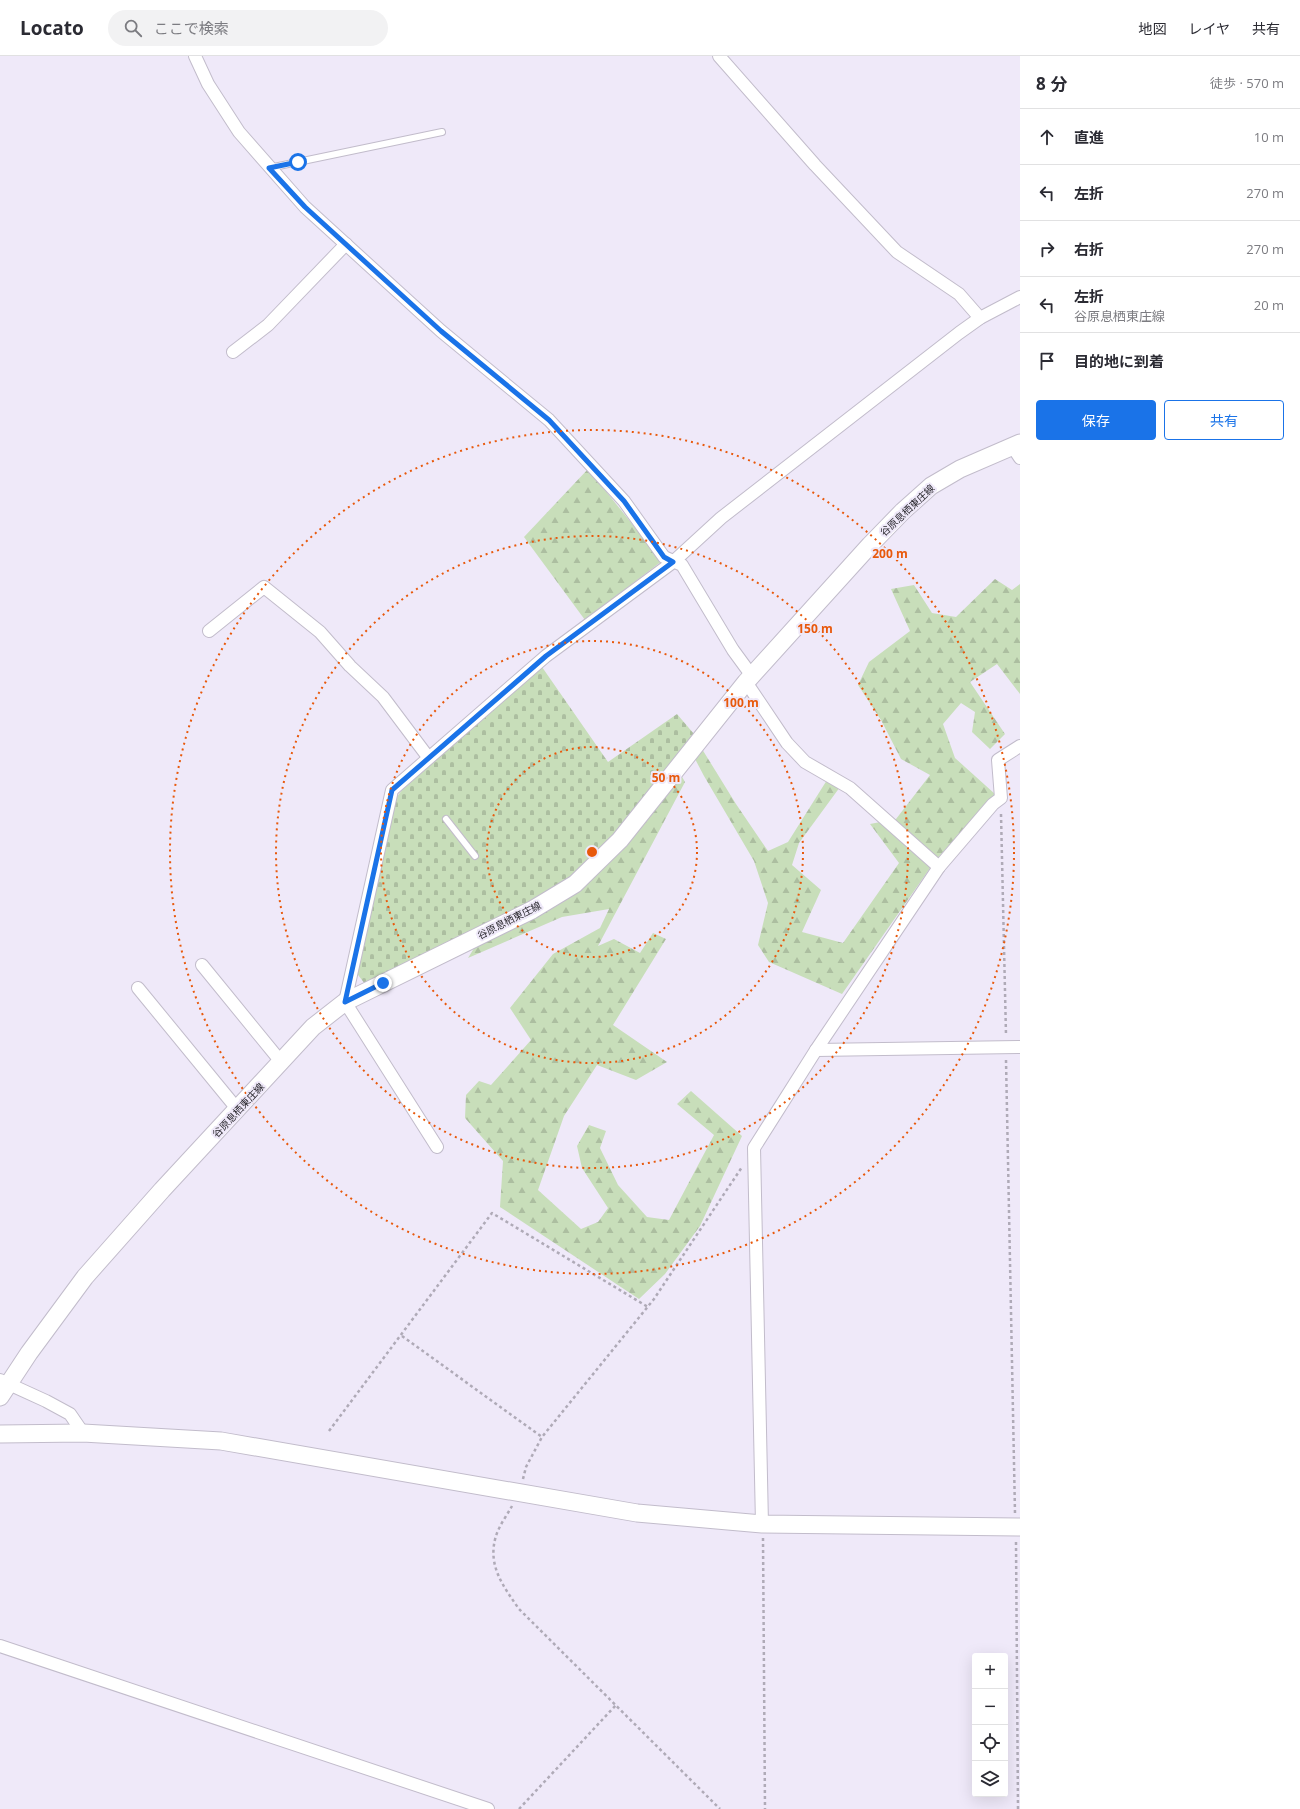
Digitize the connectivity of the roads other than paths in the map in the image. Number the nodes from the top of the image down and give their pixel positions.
1 (195, 56) edge
2 (720, 56) edge
3 (442, 132) dead end
4 (269, 168) junction
5 (346, 244) junction
6 (1020, 297) edge
7 (980, 318) junction
8 (233, 352) dead end
9 (1017, 449) edge
10 (673, 562) junction
11 (209, 631) dead end
12 (749, 679) junction
13 (1020, 746) edge
14 (428, 758) junction
15 (446, 819) dead end
16 (475, 856) dead end
17 (939, 867) junction
18 (202, 965) dead end
19 (138, 988) dead end
20 (345, 1002) junction
21 (1020, 1047) edge
22 (816, 1050) junction
23 (282, 1063) junction
24 (238, 1110) junction
25 (437, 1147) dead end
26 (3, 1387) edge
27 (0, 1434) edge
28 (83, 1434) junction
29 (762, 1524) junction
30 (1018, 1527) edge
31 (0, 1646) edge
32 (488, 1809) edge

1 - 4 street
2 - 7 street
3 - 4 lane
4 - 5 street
5 - 8 street
5 - 10 street
6 - 7 street
7 - 10 street
9 - 12 main road, 谷原息栖東庄線
10 - 12 street
10 - 14 street
11 - 14 street
12 - 17 street
12 - 20 main road, 谷原息栖東庄線
13 - 17 street
14 - 20 street
15 - 16 lane
17 - 22 street
18 - 23 street
19 - 24 street
20 - 23 main road, 谷原息栖東庄線
20 - 25 street
21 - 22 street
22 - 29 street
23 - 24 main road, 谷原息栖東庄線
24 - 26 main road, 谷原息栖東庄線
26 - 28 street
27 - 28 main road
28 - 29 main road
29 - 30 main road
31 - 32 street

